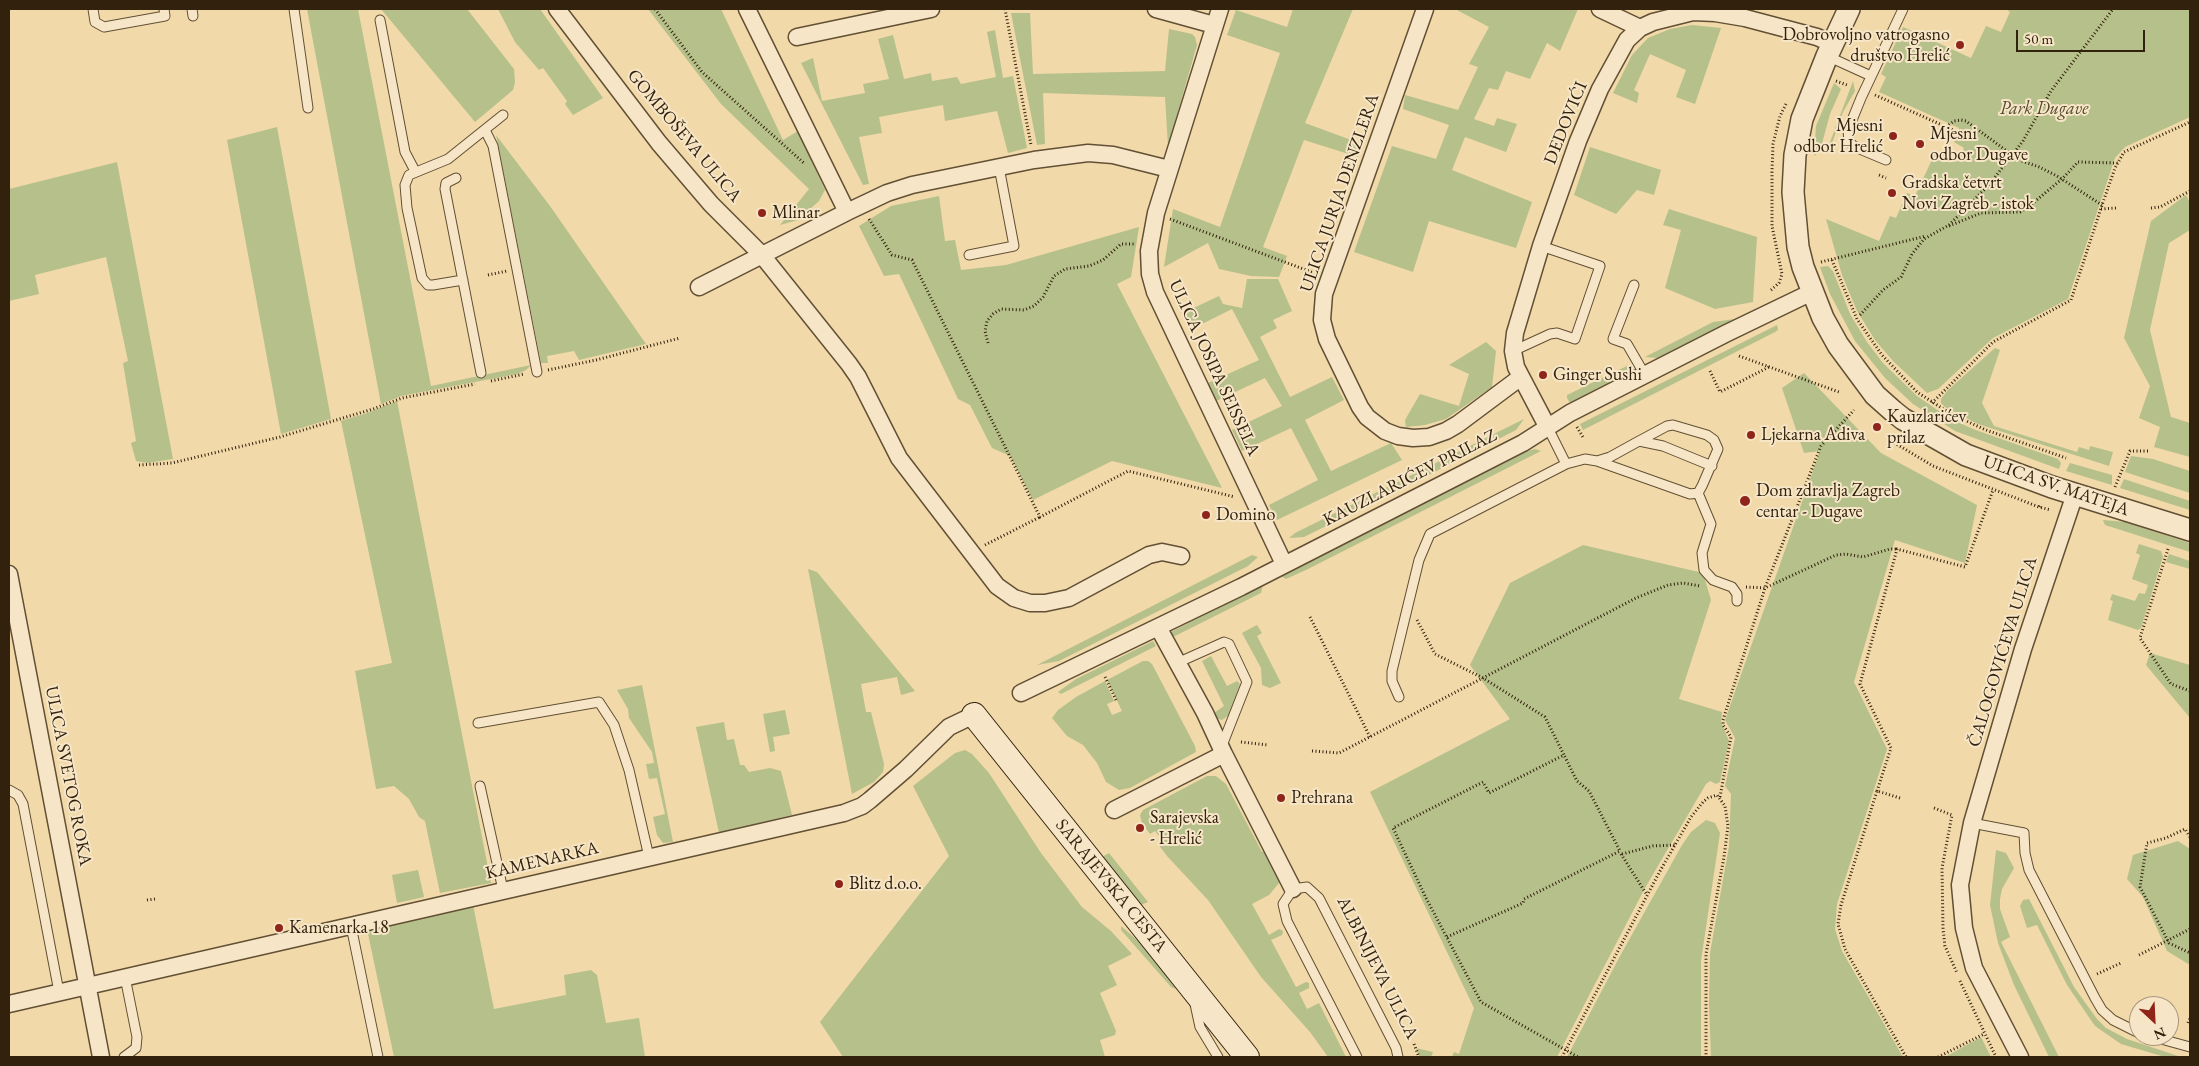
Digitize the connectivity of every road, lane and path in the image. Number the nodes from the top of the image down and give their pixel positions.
1 (92, 9) edge
2 (164, 9) edge
3 (294, 9) edge
4 (557, 9) edge
5 (655, 9) edge
6 (747, 9) edge
7 (931, 9) edge
8 (1005, 9) edge
9 (1156, 9) edge
10 (1220, 9) edge
11 (1425, 9) edge
12 (1600, 9) edge
13 (1849, 9) edge
14 (1903, 9) edge
15 (2113, 9) edge
16 (380, 20) dead end
17 (1214, 24) junction
18 (1640, 28) junction
19 (797, 36) dead end
20 (1830, 50) junction
21 (1871, 76) junction
22 (1834, 80) dead end
23 (1847, 85) dead end
24 (1865, 90) junction
25 (308, 108) dead end
26 (503, 115) dead end
27 (2190, 122) edge
28 (1946, 127) junction
29 (485, 130) junction
30 (1032, 151) dead end
31 (1944, 151) dead end
32 (2012, 155) junction
33 (1886, 160) dead end
34 (2118, 163) junction
35 (806, 166) dead end
36 (999, 167) junction
37 (1169, 169) junction
38 (415, 171) junction
39 (1879, 175) dead end
40 (456, 178) dead end
41 (1886, 178) dead end
42 (2062, 179) junction
43 (2190, 191) edge
44 (2101, 207) junction
45 (2116, 208) dead end
46 (2151, 208) dead end
47 (846, 212) junction
48 (865, 214) dead end
49 (1156, 214) junction
50 (1942, 230) junction
51 (1930, 235) junction
52 (1140, 244) dead end
53 (1541, 246) junction
54 (761, 254) junction
55 (969, 255) dead end
56 (1832, 260) junction
57 (1818, 263) dead end
58 (504, 272) dead end
59 (1782, 274) dead end
60 (488, 275) dead end
61 (1329, 278) junction
62 (463, 280) junction
63 (1634, 285) dead end
64 (698, 287) dead end
65 (1771, 290) dead end
66 (1812, 292) junction
67 (1860, 315) dead end
68 (680, 338) dead end
69 (988, 343) dead end
70 (1513, 351) junction
71 (1739, 356) dead end
72 (1769, 367) junction
73 (1710, 371) dead end
74 (537, 372) junction
75 (481, 373) dead end
76 (1644, 375) junction
77 (1521, 377) junction
78 (1839, 392) dead end
79 (1932, 402) junction
80 (1854, 410) dead end
81 (1577, 426) dead end
82 (1548, 428) junction
83 (1583, 438) dead end
84 (1888, 439) dead end
85 (1639, 441) junction
86 (2148, 451) dead end
87 (2066, 458) dead end
88 (1597, 462) junction
89 (1566, 464) junction
90 (139, 465) dead end
91 (1712, 466) junction
92 (2115, 486) dead end
93 (1993, 490) junction
94 (1698, 493) junction
95 (2075, 494) junction
96 (1242, 498) dead end
97 (2042, 502) dead end
98 (2039, 507) junction
99 (2051, 510) dead end
100 (1040, 517) junction
101 (2190, 530) edge
102 (984, 545) dead end
103 (1897, 549) junction
104 (2168, 549) dead end
105 (1180, 556) dead end
106 (1284, 564) junction
107 (9, 574) edge
108 (1743, 587) dead end
109 (1704, 588) dead end
110 (1765, 588) junction
111 (1410, 600) junction
112 (1738, 601) dead end
113 (1310, 617) dead end
114 (1158, 627) junction
115 (1177, 663) junction
116 (1105, 677) dead end
117 (1483, 678) junction
118 (2190, 690) edge
119 (1021, 693) dead end
120 (1400, 697) dead end
121 (1117, 702) dead end
122 (974, 715) joint
123 (478, 723) dead end
124 (1370, 737) junction
125 (1241, 742) dead end
126 (1268, 745) dead end
127 (1222, 751) junction
128 (1312, 752) dead end
129 (1564, 755) junction
130 (480, 786) dead end
131 (9, 790) edge
132 (1877, 791) junction
133 (1720, 796) junction
134 (1900, 798) dead end
135 (1934, 808) dead end
136 (1114, 810) dead end
137 (1952, 815) dead end
138 (1972, 823) junction
139 (2190, 837) edge
140 (1676, 845) junction
141 (1621, 852) junction
142 (649, 857) junction
143 (1293, 889) junction
144 (503, 890) junction
145 (1648, 895) junction
146 (155, 899) dead end
147 (147, 900) dead end
148 (351, 926) junction
149 (2190, 929) edge
150 (1447, 937) junction
151 (2167, 940) junction
152 (1945, 946) dead end
153 (2139, 954) dead end
154 (2190, 954) edge
155 (2122, 964) dead end
156 (125, 977) junction
157 (2085, 980) junction
158 (87, 986) junction
159 (1192, 989) junction
160 (60, 992) junction
161 (9, 1004) edge
162 (2190, 1018) edge
163 (2188, 1023) dead end
164 (2129, 1028) edge
165 (1985, 1034) junction
166 (1414, 1044) dead end
167 (1565, 1050) junction
168 (101, 1057) edge
169 (124, 1057) edge
170 (378, 1057) edge
171 (1217, 1057) edge
172 (1247, 1057) edge
173 (1357, 1057) edge
174 (1398, 1057) edge
175 (1419, 1057) edge
176 (1562, 1057) edge
177 (1578, 1057) edge
178 (1706, 1057) edge
179 (1906, 1057) edge
180 (1938, 1057) edge
181 (1996, 1057) edge
182 (2020, 1057) edge

1 - 2 lane
3 - 25 lane
4 - 54 street, GOMBOŠEVA ULICA
5 - 35 path
6 - 47 street
7 - 19 street
8 - 30 path
9 - 17 street
10 - 17 street, ULICA JOSIPA SEISSELA
11 - 61 street, ULICA JURJA DENZLERA
12 - 18 street
13 - 20 street, ULICA SV. MATEJA
14 - 21 lane
15 - 32 path
16 - 38 lane
17 - 37 street, ULICA JOSIPA SEISSELA
18 - 20 street, DEDOVIĆI
18 - 53 street, DEDOVIĆI
20 - 21 lane
20 - 66 street, ULICA SV. MATEJA
21 - 24 lane
22 - 23 path
24 - 28 path
24 - 33 lane
26 - 29 lane
27 - 34 path
28 - 31 path
28 - 32 path
29 - 38 lane
29 - 74 lane
32 - 42 path
32 - 50 path
34 - 42 path
34 - 44 path
36 - 37 street
36 - 47 street
36 - 55 lane
37 - 49 street, ULICA JOSIPA SEISSELA
38 - 62 lane
39 - 41 path
40 - 62 lane
42 - 44 path
42 - 50 path
43 - 46 path
44 - 45 path
44 - 79 path
47 - 54 street
48 - 100 path
49 - 61 path
49 - 106 street, ULICA JOSIPA SEISSELA
50 - 51 path
51 - 56 path
51 - 67 path
52 - 69 path
53 - 70 street, DEDOVIĆI
53 - 70 lane
54 - 64 street
54 - 105 street, GOMBOŠEVA ULICA
56 - 57 path
56 - 79 path
58 - 60 path
59 - 65 path
61 - 77 street, ULICA JURJA DENZLERA
62 - 75 lane
63 - 76 lane
66 - 76 street, KAUZLARIĆEV PRILAZ
66 - 95 street, ULICA SV. MATEJA
68 - 74 path
70 - 77 street, DEDOVIĆI
71 - 72 path
72 - 73 path
72 - 78 path
74 - 90 path
76 - 82 street, KAUZLARIĆEV PRILAZ
77 - 82 street, DEDOVIĆI
79 - 87 path
80 - 110 path
81 - 83 path
82 - 89 lane
82 - 106 street, KAUZLARIĆEV PRILAZ
84 - 93 path
85 - 88 lane
85 - 91 lane
85 - 91 lane
86 - 92 path
88 - 89 lane
88 - 94 lane
89 - 111 lane
91 - 94 lane
93 - 98 path
93 - 103 path
94 - 112 lane
95 - 101 street, ULICA SV. MATEJA
95 - 138 street, ČALOGOVIĆEVA ULICA
96 - 100 path
97 - 98 path
98 - 99 path
100 - 102 path
103 - 110 path
103 - 132 path
104 - 118 path
106 - 114 street, KAUZLARIĆEV PRILAZ
107 - 158 street, ULICA SVETOG ROKA
108 - 110 path
109 - 117 path
110 - 133 path
111 - 117 path
111 - 120 lane
113 - 124 path
114 - 115 street
114 - 119 street, KAUZLARIĆEV PRILAZ
115 - 127 street
115 - 127 lane
116 - 121 path
117 - 124 path
117 - 129 path
122 - 142 street, KAMENARKA
122 - 159 main road, SARAJEVSKA CESTA
123 - 142 lane
124 - 128 path
125 - 126 path
127 - 136 street
127 - 143 street
129 - 141 path
129 - 150 path
130 - 144 lane
131 - 160 lane
132 - 134 path
132 - 179 path
133 - 140 path
133 - 178 path
135 - 137 path
138 - 157 lane
138 - 182 street, ČALOGOVIĆEVA ULICA
139 - 151 path
140 - 141 path
140 - 145 path
141 - 145 path
141 - 150 path
142 - 144 street, KAMENARKA
143 - 173 lane
143 - 174 lane, ALBINIJEVA ULICA
144 - 148 street, KAMENARKA
145 - 167 path
146 - 147 path
148 - 156 street, KAMENARKA
148 - 170 lane
149 - 151 path
150 - 167 path
151 - 153 path
151 - 154 path
152 - 165 path
155 - 157 path
156 - 158 street, KAMENARKA
156 - 169 lane
157 - 164 lane
158 - 160 street, KAMENARKA
158 - 168 street
159 - 171 lane
159 - 172 main road, SARAJEVSKA CESTA
160 - 161 street, KAMENARKA
162 - 163 path
165 - 180 path
165 - 181 path
166 - 175 path
167 - 176 path
167 - 177 path

